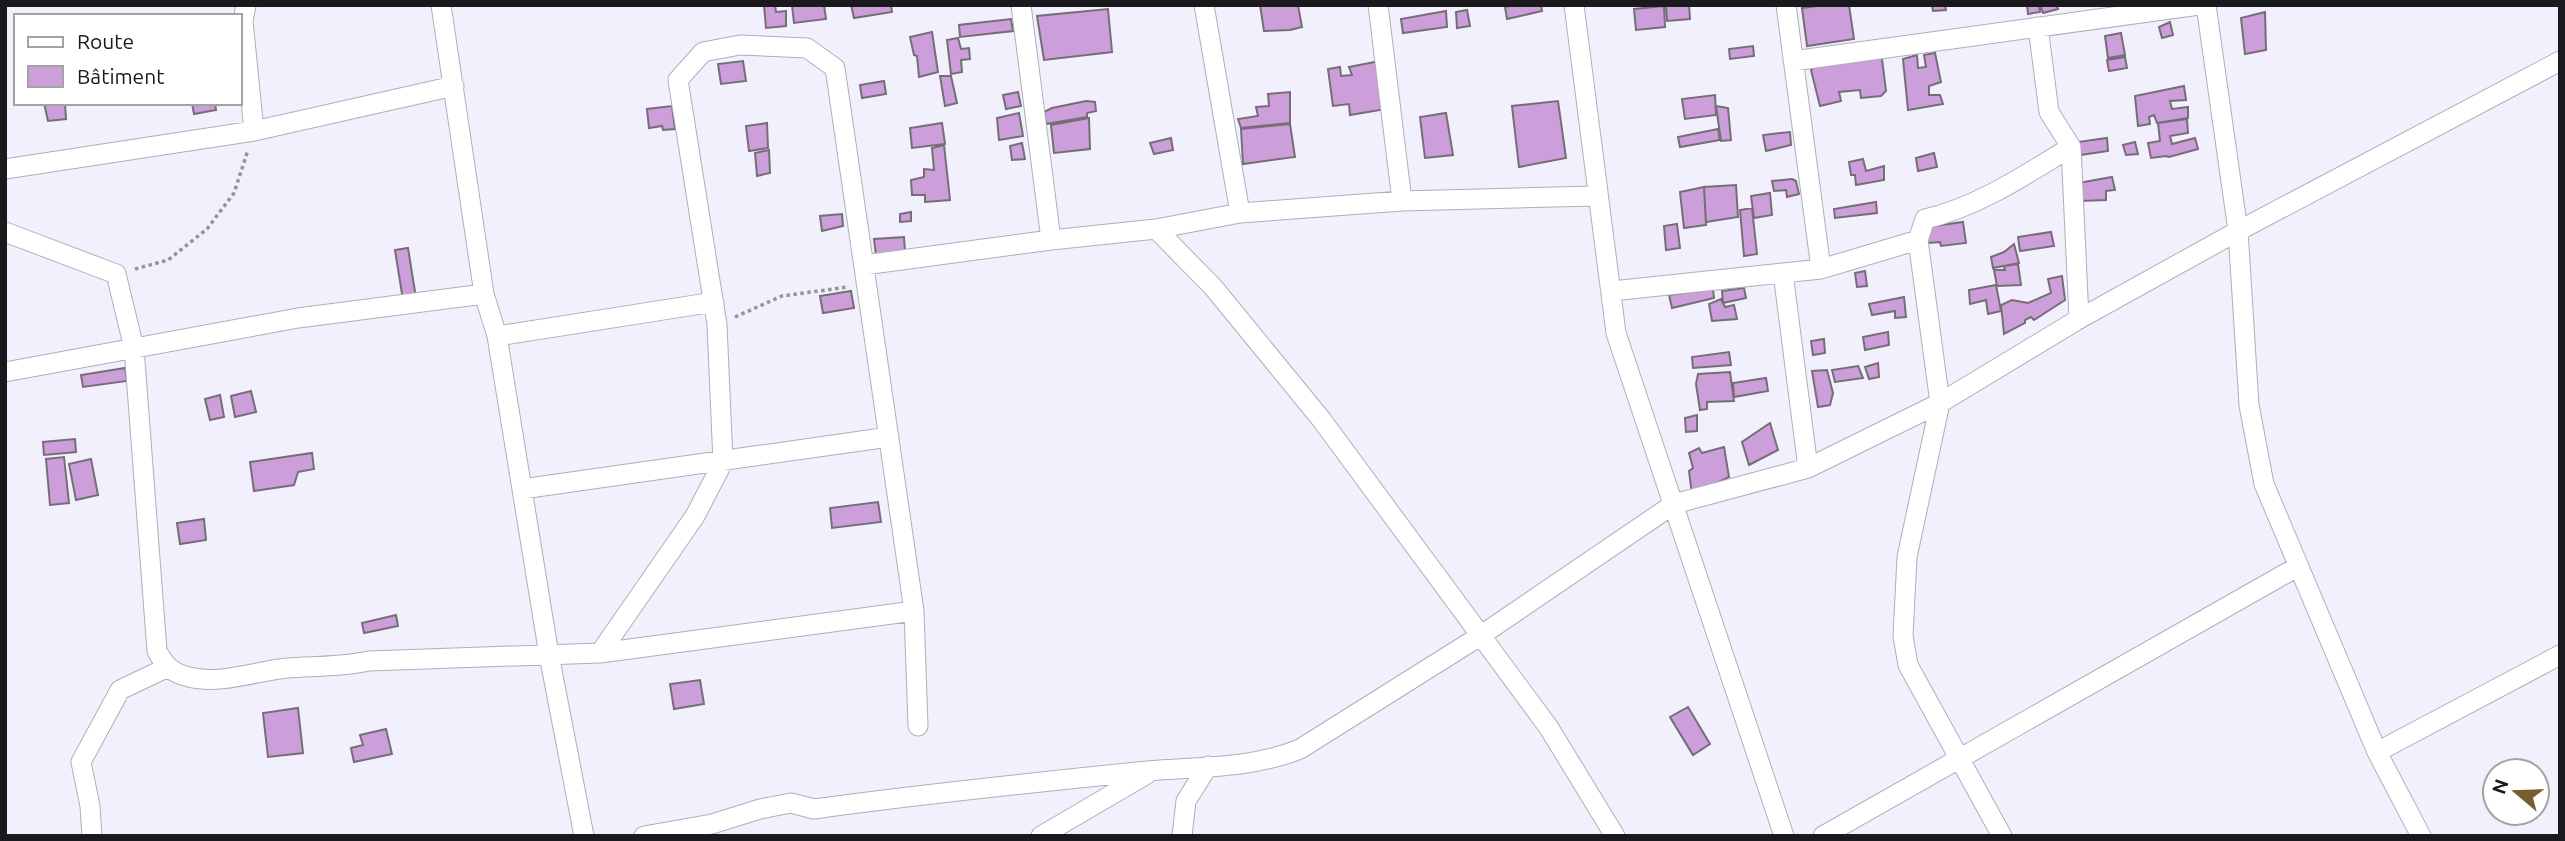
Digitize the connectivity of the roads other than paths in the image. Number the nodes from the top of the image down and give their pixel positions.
1 (246, 5) edge
2 (440, 5) edge
3 (1021, 5) edge
4 (1204, 5) edge
5 (1378, 5) edge
6 (1574, 5) edge
7 (1786, 5) edge
8 (2199, 5) edge
9 (2206, 5) edge
10 (2038, 27) junction
11 (1793, 61) junction
12 (2560, 61) edge
13 (454, 86) junction
14 (254, 131) junction
15 (2071, 147) junction
16 (5, 169) edge
17 (1596, 196) junction
18 (1402, 201) junction
19 (1240, 213) junction
20 (1156, 229) junction
21 (2238, 231) junction
22 (5, 232) edge
23 (1051, 240) junction
24 (1918, 240) junction
25 (1821, 269) junction
26 (1783, 273) junction
27 (865, 274) junction
28 (1612, 291) junction
29 (484, 294) junction
30 (714, 302) junction
31 (2079, 319) junction
32 (497, 336) junction
33 (134, 348) junction
34 (5, 372) edge
35 (1940, 403) junction
36 (889, 436) junction
37 (723, 462) junction
38 (1808, 468) junction
39 (522, 489) junction
40 (1674, 504) junction
41 (2297, 567) junction
42 (914, 611) junction
43 (1480, 636) junction
44 (600, 653) junction
45 (2560, 655) edge
46 (549, 656) junction
47 (166, 668) junction
48 (918, 726) dead end
49 (2377, 751) junction
50 (1960, 757) junction
51 (1208, 766) junction
52 (1154, 770) junction
53 (92, 836) edge
54 (584, 836) edge
55 (645, 836) edge
56 (1041, 836) edge
57 (1182, 836) edge
58 (1615, 836) edge
59 (1784, 836) edge
60 (1823, 836) edge
61 (2002, 836) edge
62 (2421, 836) edge

1 - 14 street
2 - 13 street
3 - 23 street
4 - 19 street
5 - 18 street
6 - 17 street
7 - 11 street
8 - 10 street
9 - 21 street
10 - 11 street
10 - 15 street
11 - 25 street
12 - 21 street
13 - 14 street
13 - 29 street
14 - 16 street
15 - 24 street
15 - 31 street
17 - 18 street
17 - 28 street
18 - 19 street
19 - 20 street
20 - 23 street
20 - 43 street
21 - 31 street
21 - 41 street
22 - 33 street
23 - 27 street
24 - 25 street
24 - 35 street
25 - 26 street
26 - 28 street
26 - 38 street
27 - 30 street
27 - 36 street
28 - 40 street
29 - 32 street
29 - 33 street
30 - 32 street
30 - 37 street
31 - 35 street
32 - 39 street
33 - 34 street
33 - 47 street
35 - 38 street
35 - 50 street
36 - 37 street
36 - 42 street
37 - 39 street
37 - 44 street
38 - 40 street
39 - 46 street
40 - 43 street
40 - 59 street
41 - 49 street
41 - 50 street
42 - 44 street
42 - 48 street
43 - 51 street
43 - 58 street
44 - 46 street
45 - 49 street
46 - 47 street
46 - 54 street
47 - 53 street
49 - 62 street
50 - 60 street
50 - 61 street
51 - 52 street
51 - 57 street
52 - 55 street
52 - 56 street

